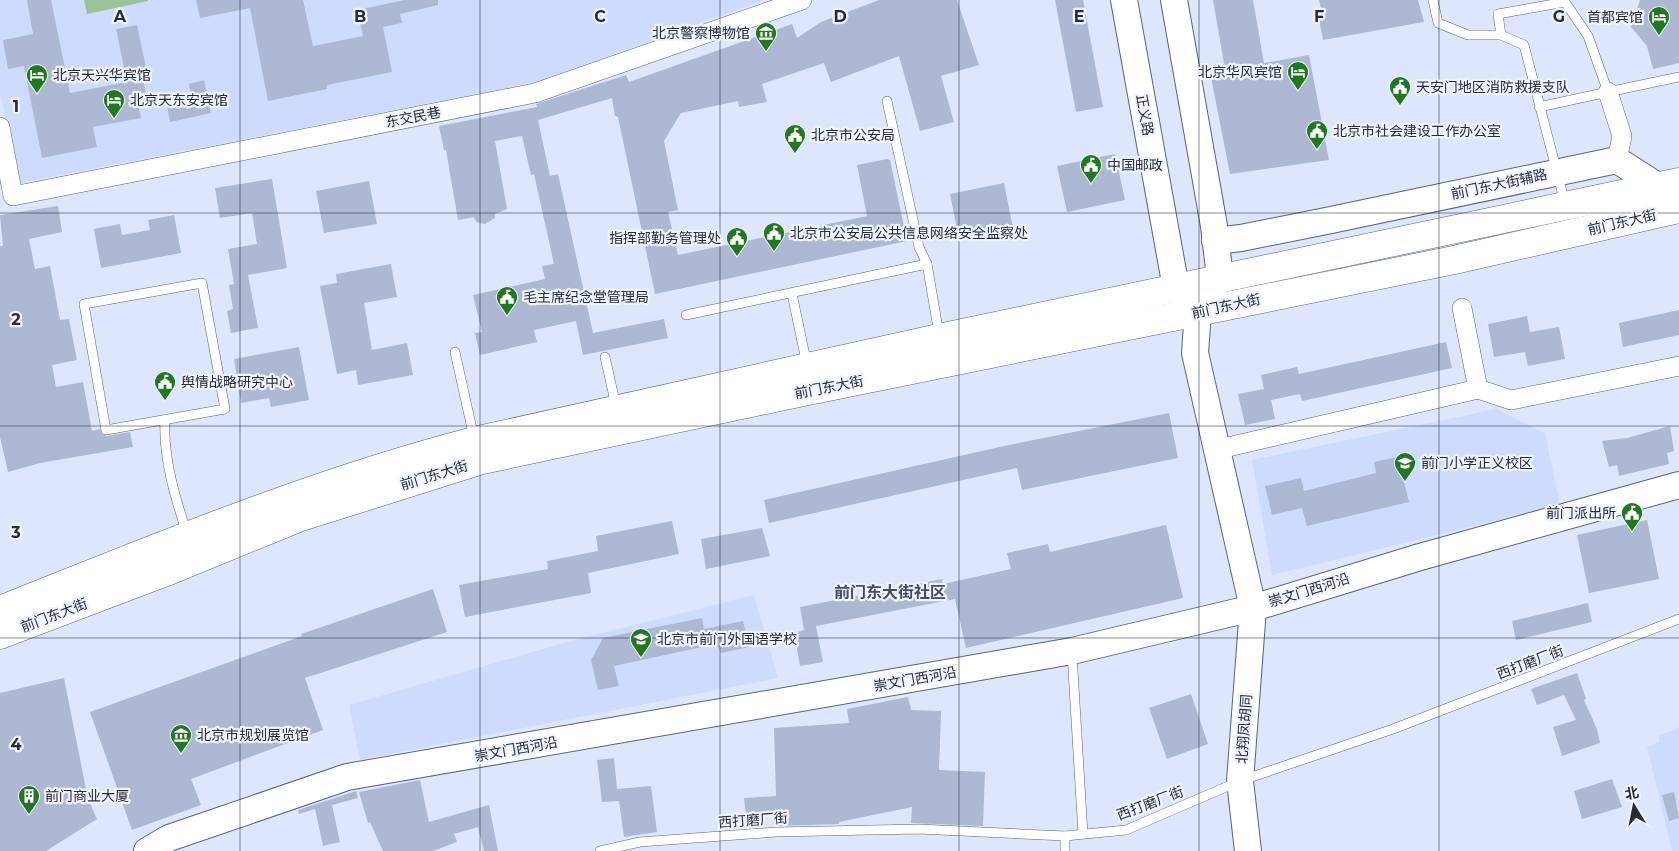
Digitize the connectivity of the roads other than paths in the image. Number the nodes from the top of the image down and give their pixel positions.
1 (802, 0) edge
2 (1124, 0) edge
3 (1174, 0) edge
4 (1432, 0) edge
5 (1501, 35) junction
6 (1679, 77) edge
7 (1608, 92) junction
8 (886, 101) dead end
9 (1539, 107) junction
10 (0, 127) edge
11 (1618, 160) junction
12 (1557, 172) junction
13 (1669, 185) edge
14 (1566, 207) junction
15 (1679, 209) edge
16 (1331, 220) junction
17 (1215, 241) junction
18 (1396, 242) junction
19 (926, 264) junction
20 (1220, 278) junction
21 (1176, 288) junction
22 (792, 294) junction
23 (1462, 308) dead end
24 (1198, 311) junction
25 (686, 316) dead end
26 (940, 338) junction
27 (455, 352) dead end
28 (605, 358) dead end
29 (1679, 366) edge
30 (810, 378) junction
31 (1478, 390) junction
32 (616, 409) junction
33 (166, 420) junction
34 (474, 441) junction
35 (1215, 450) junction
36 (1679, 485) edge
37 (188, 536) junction
38 (1253, 608) junction
39 (0, 610) edge
40 (1679, 619) edge
41 (0, 636) edge
42 (1072, 651) junction
43 (1240, 781) junction
44 (1083, 834) junction
45 (1065, 836) junction
46 (641, 847) edge
47 (147, 851) edge
48 (600, 851) edge
49 (1065, 851) edge
50 (1248, 851) edge

1 - 10 street, 东交民巷
2 - 21 street, 正义路
3 - 17 street
4 - 5 lane
5 - 7 lane
5 - 9 lane
6 - 7 lane
7 - 9 lane
7 - 11 street
8 - 19 lane
9 - 12 lane
11 - 12 street, 前门东大街辅路
11 - 13 street
12 - 14 lane
12 - 16 street, 前门东大街辅路
13 - 14 main road, 前门东大街
14 - 18 main road, 前门东大街
15 - 24 main road, 前门东大街
16 - 17 street, 前门东大街辅路
16 - 18 street
17 - 20 street
18 - 20 main road, 前门东大街
19 - 22 lane
19 - 26 lane
20 - 21 main road, 前门东大街
20 - 24 street
21 - 24 street
21 - 26 main road, 前门东大街
22 - 25 lane
22 - 30 lane
23 - 31 street
24 - 30 main road, 前门东大街
24 - 35 street, 北翔凤胡同
26 - 30 main road, 前门东大街
27 - 34 lane
28 - 32 lane
29 - 31 street
30 - 32 main road, 前门东大街
30 - 41 main road, 前门东大街
31 - 35 street
32 - 34 main road, 前门东大街
33 - 33 lane
33 - 37 lane
34 - 37 main road, 前门东大街
35 - 38 street, 北翔凤胡同
36 - 38 street, 崇文门西河沿
37 - 39 main road, 前门东大街
38 - 42 street, 崇文门西河沿
38 - 43 street, 北翔凤胡同
40 - 43 lane, 西打磨厂街
42 - 44 lane
42 - 47 street, 崇文门西河沿
43 - 44 lane, 西打磨厂街
43 - 50 street, 北翔凤胡同
44 - 45 lane, 西打磨厂街
45 - 46 lane, 西打磨厂街
45 - 49 lane
46 - 48 lane, 西打磨厂街

